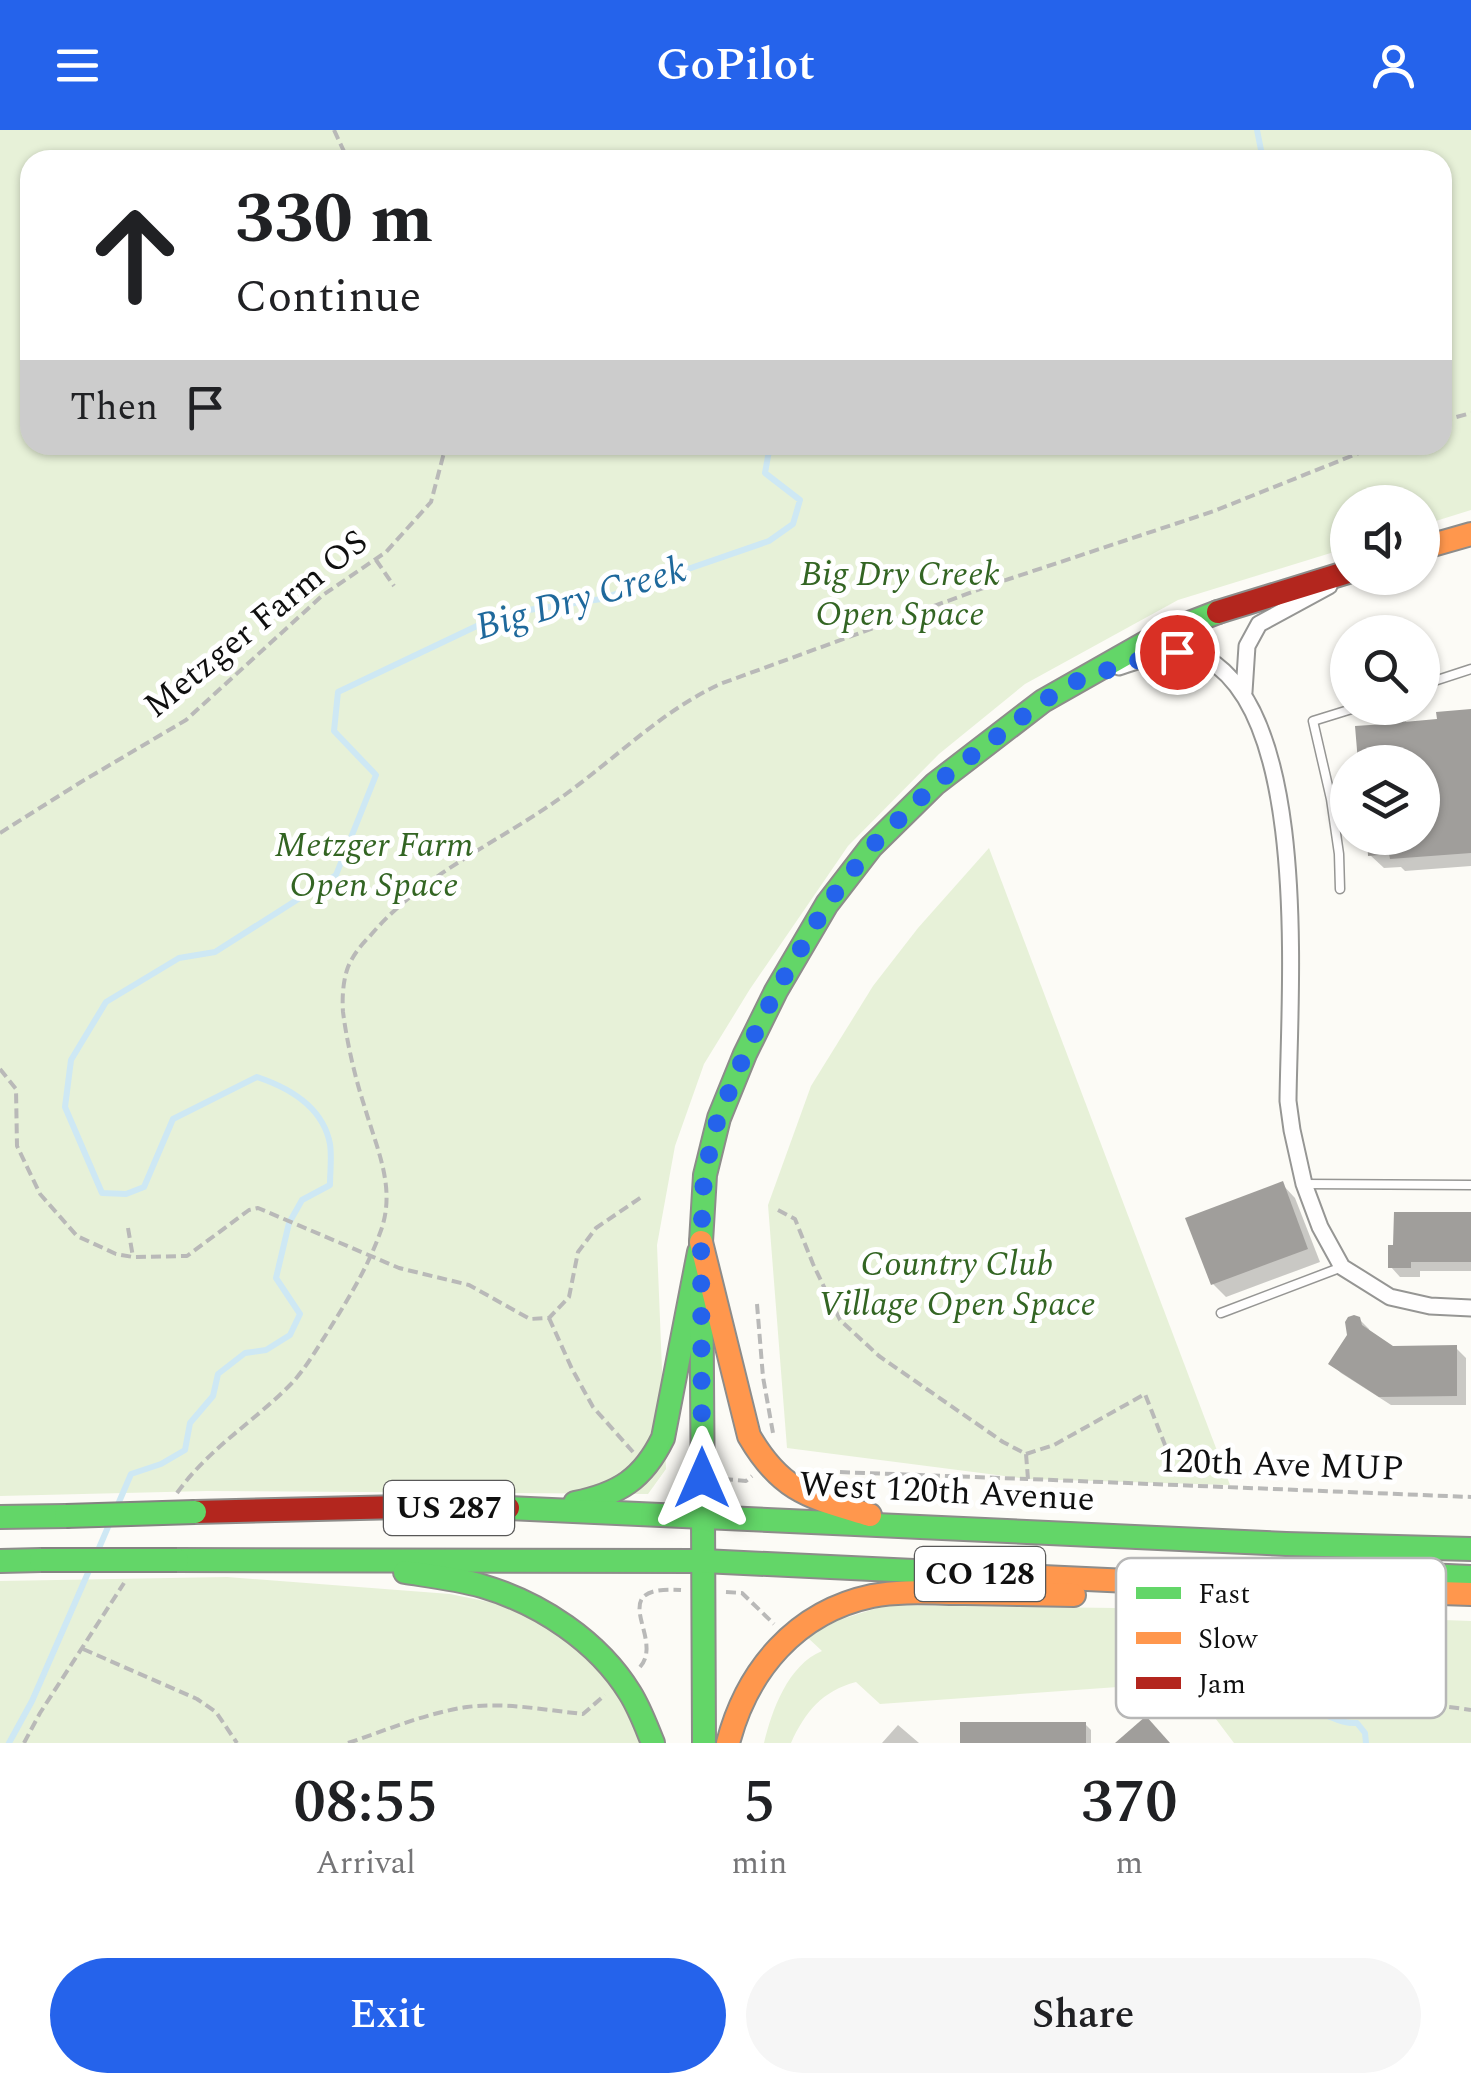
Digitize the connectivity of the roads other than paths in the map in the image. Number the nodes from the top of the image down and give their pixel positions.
1 (1471, 534) edge
2 (1440, 543) edge
3 (1330, 579) edge
4 (1330, 584) edge
5 (1471, 669) edge
6 (1082, 678) junction
7 (1440, 679) edge
8 (1244, 692) junction
9 (1330, 716) edge
10 (1340, 889) dead end
11 (1304, 1184) junction
12 (1471, 1184) edge
13 (701, 1242) junction
14 (1342, 1267) junction
15 (1471, 1308) edge
16 (1220, 1313) dead end
17 (548, 1508) junction
18 (702, 1515) junction
19 (0, 1517) edge
20 (904, 1525) junction
21 (1471, 1533) edge
22 (1286, 1544) junction
23 (1471, 1549) edge
24 (342, 1560) junction
25 (0, 1561) edge
26 (703, 1561) junction
27 (1446, 1576) edge
28 (1471, 1577) edge
29 (1116, 1580) edge
30 (1446, 1593) edge
31 (1471, 1594) edge
32 (1116, 1596) edge
33 (652, 1743) edge
34 (704, 1743) edge
35 (728, 1743) edge

1 - 2 main road
3 - 6 main road
4 - 8 street
5 - 7 lane
6 - 8 street
6 - 13 main road
8 - 11 street
9 - 10 lane
11 - 12 lane
11 - 14 street
13 - 17 main road
13 - 18 main road
13 - 20 main road
14 - 15 street
14 - 16 lane
17 - 18 main road, West 120th Avenue / US 287
17 - 19 main road, West 120th Avenue / US 287, bridge
18 - 20 main road, West 120th Avenue / CO 128
18 - 26 main road
20 - 22 main road, West 120th Avenue / CO 128
21 - 22 main road
22 - 23 main road, West 120th Avenue / CO 128
24 - 25 main road, US 287, bridge
24 - 26 main road, US 287
24 - 33 main road, US 287
26 - 29 main road, CO 128
26 - 34 main road
27 - 28 main road
30 - 31 main road, CO 128
32 - 35 main road

